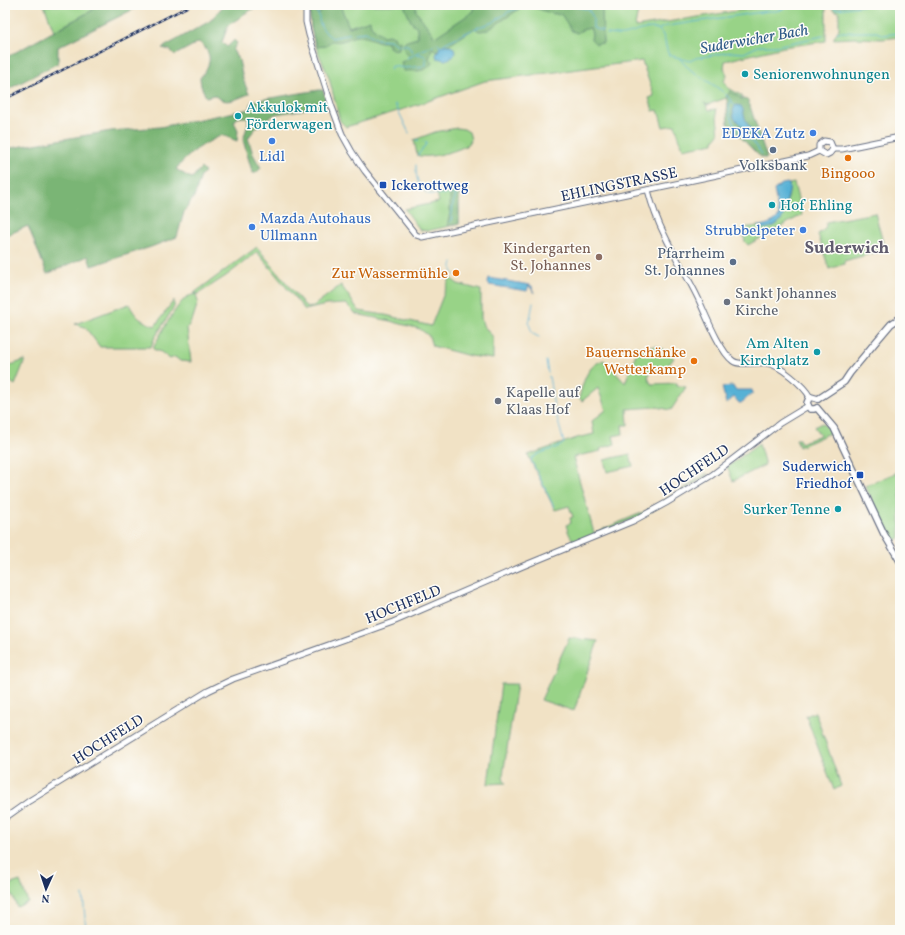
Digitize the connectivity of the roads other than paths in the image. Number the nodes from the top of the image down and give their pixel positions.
1 (306, 5) edge
2 (900, 137) edge
3 (832, 149) junction
4 (819, 152) junction
5 (648, 190) junction
6 (900, 318) edge
7 (810, 397) junction
8 (818, 399) junction
9 (808, 406) junction
10 (817, 408) junction
11 (900, 561) edge
12 (5, 818) edge

1 - 5 street, EHLINGSTRASSE
2 - 3 street, EHLINGSTRASSE
3 - 4 street, EHLINGSTRASSE
3 - 4 street, EHLINGSTRASSE
4 - 5 street, EHLINGSTRASSE
5 - 7 street
6 - 8 main road
7 - 8 main road
7 - 9 main road
8 - 10 main road
9 - 10 main road
9 - 12 street, HOCHFELD
10 - 11 main road

